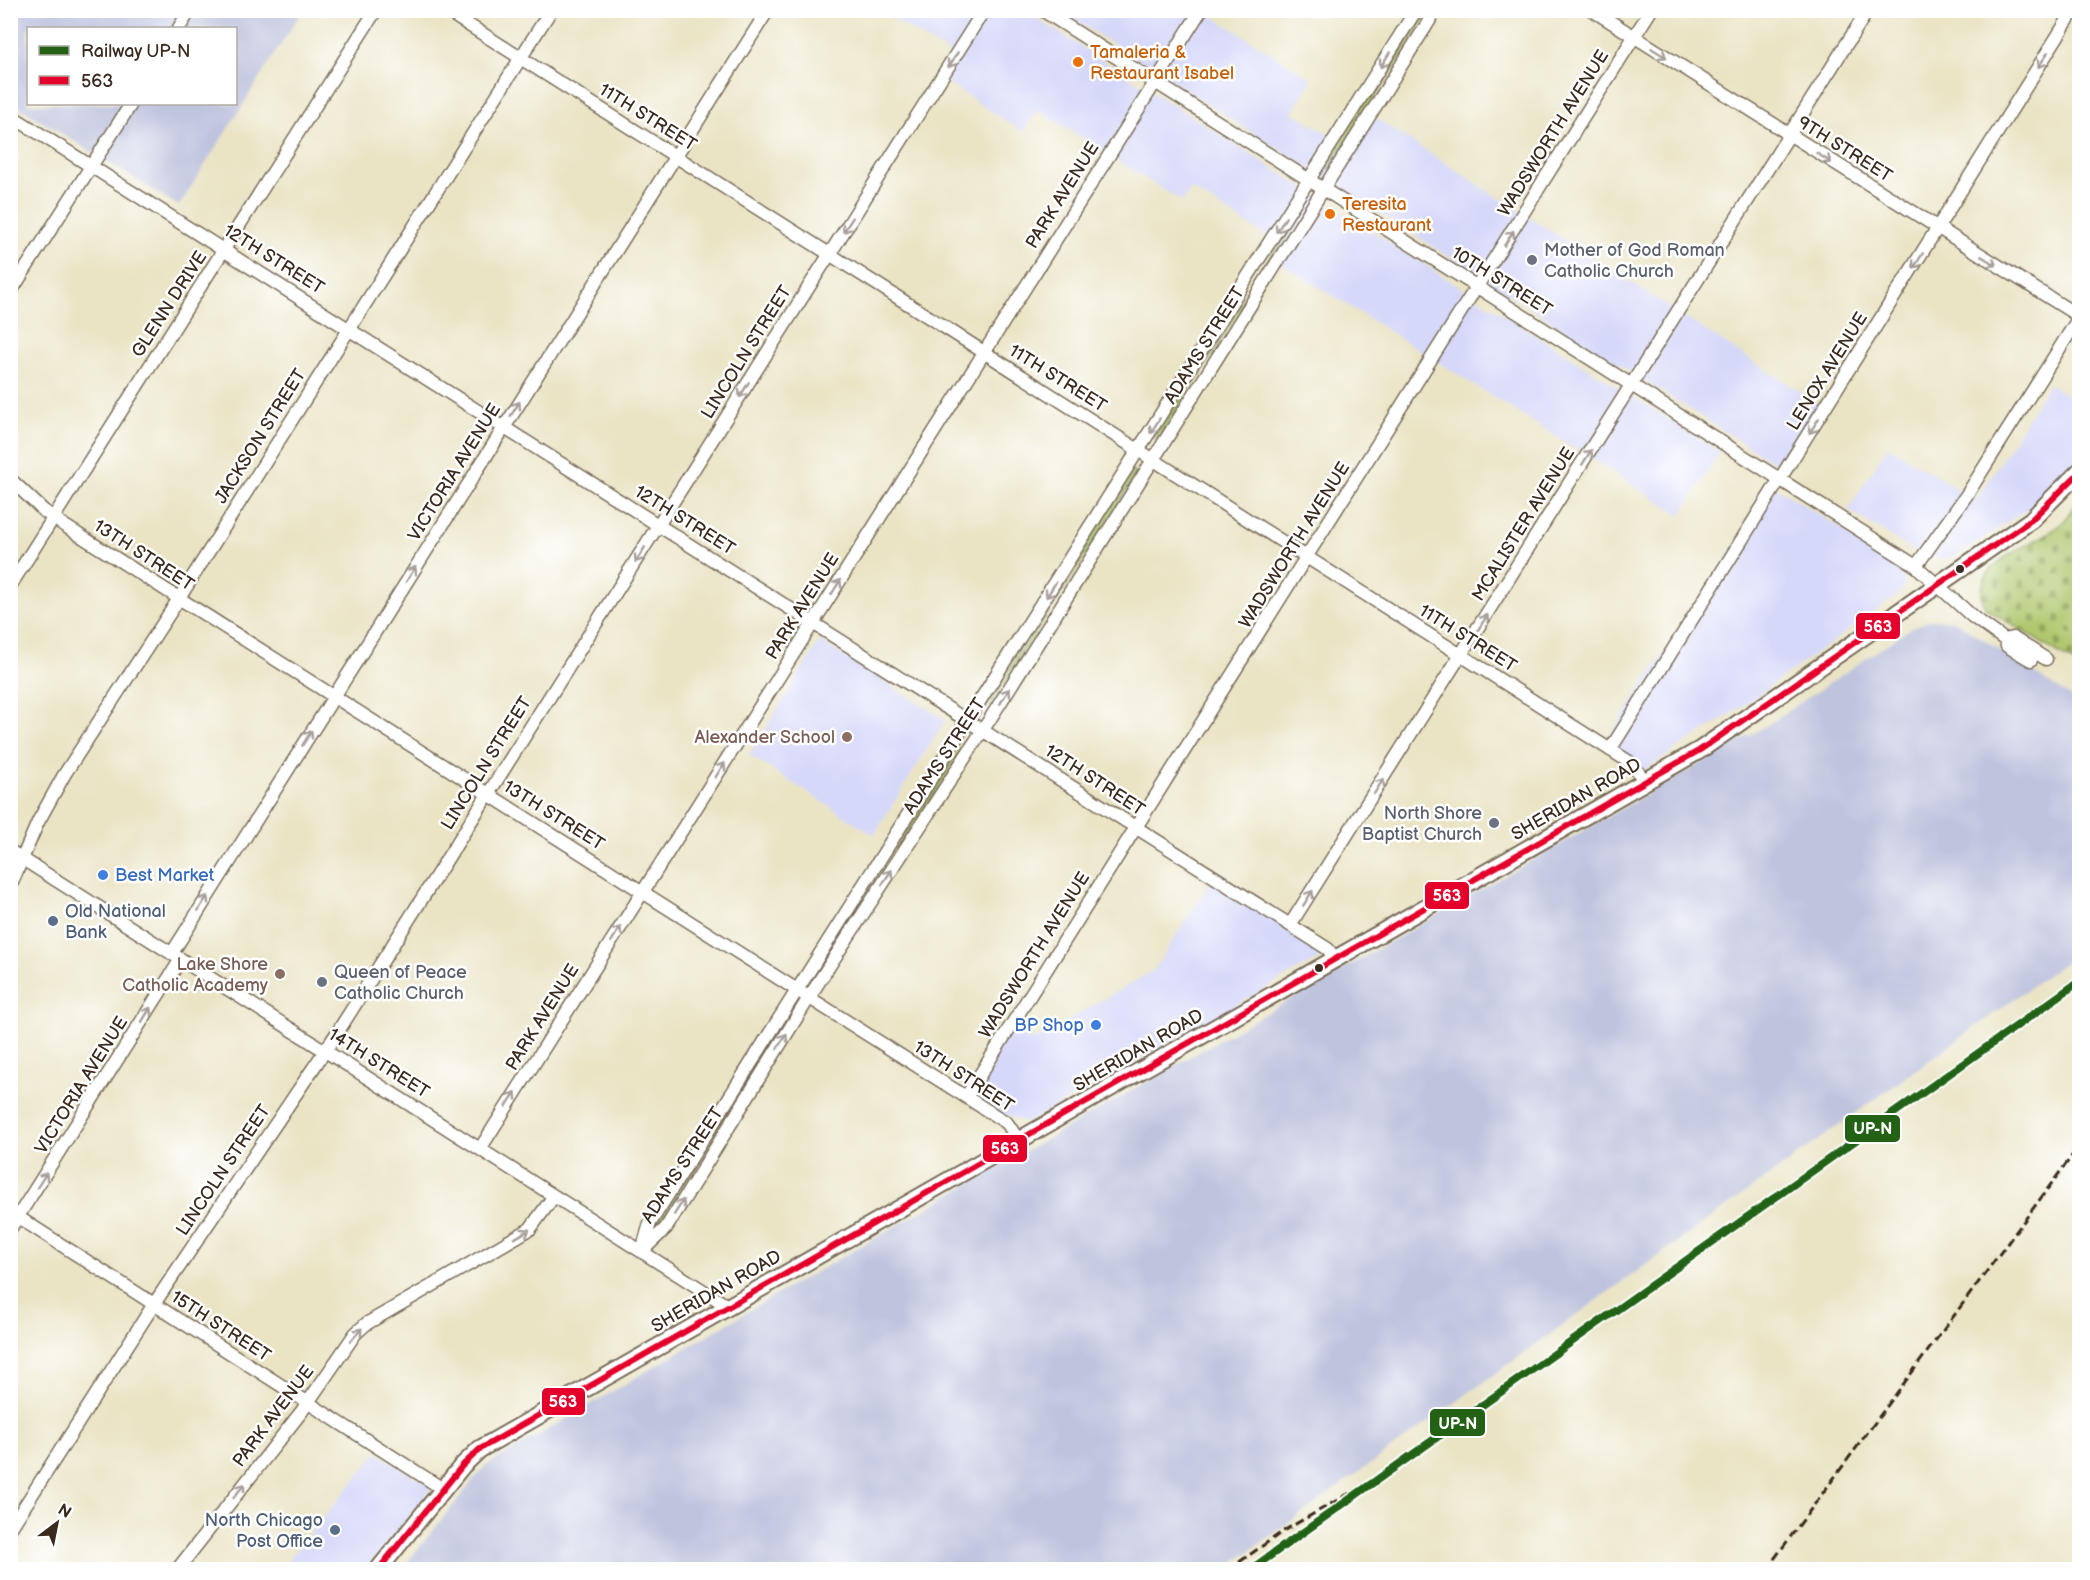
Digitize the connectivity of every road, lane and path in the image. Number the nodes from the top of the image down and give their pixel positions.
1 (190, 10) edge
2 (376, 10) edge
3 (445, 10) edge
4 (551, 10) edge
5 (768, 10) edge
6 (984, 10) edge
7 (1042, 10) edge
8 (1201, 10) edge
9 (1416, 10) edge
10 (1437, 10) edge
11 (1592, 10) edge
12 (1651, 10) edge
13 (1868, 10) edge
14 (2074, 10) edge
15 (180, 27) edge
16 (1634, 38) junction
17 (521, 59) junction
18 (1155, 82) junction
19 (130, 105) edge
20 (10, 116) edge
21 (1790, 135) junction
22 (676, 156) junction
23 (92, 165) junction
24 (1309, 180) junction
25 (1324, 190) junction
26 (1938, 229) junction
27 (225, 250) junction
28 (830, 254) junction
29 (1478, 287) junction
30 (10, 293) edge
31 (2079, 317) edge
32 (350, 328) junction
33 (984, 352) junction
34 (1632, 385) junction
35 (504, 427) junction
36 (1139, 450) junction
37 (1153, 459) junction
38 (2079, 471) edge
39 (10, 478) edge
40 (1781, 478) junction
41 (53, 518) junction
42 (659, 524) junction
43 (1308, 558) junction
44 (1916, 566) junction
45 (1940, 585) junction
46 (10, 586) edge
47 (178, 599) junction
48 (813, 622) junction
49 (2005, 640) junction
50 (1462, 656) junction
51 (2046, 658) dead end
52 (2031, 660) dead end
53 (334, 696) junction
54 (968, 721) junction
55 (983, 730) junction
56 (1610, 750) junction
57 (1646, 782) junction
58 (488, 794) junction
59 (1136, 828) junction
60 (10, 850) edge
61 (23, 858) junction
62 (10, 887) edge
63 (642, 892) junction
64 (1290, 926) junction
65 (176, 956) junction
66 (1335, 959) junction
67 (797, 991) junction
68 (809, 999) junction
69 (326, 1051) junction
70 (966, 1097) junction
71 (1019, 1141) junction
72 (480, 1149) junction
73 (554, 1196) junction
74 (14, 1215) edge
75 (10, 1229) edge
76 (642, 1251) junction
77 (154, 1304) junction
78 (729, 1307) junction
79 (308, 1402) junction
80 (444, 1489) junction
81 (10, 1528) edge
82 (177, 1569) edge
83 (378, 1569) edge

1 - 15 street
2 - 27 street, GLENN DRIVE
3 - 17 street, 11TH STREET
4 - 17 street, JACKSON STREET
5 - 22 street, VICTORIA AVENUE
6 -> 28 street, LINCOLN STREET
7 - 18 street, 10TH STREET
8 - 18 street, PARK AVENUE
9 -> 24 street, ADAMS STREET
10 - 25 street, ADAMS STREET
11 - 16 street, 9TH STREET
12 - 16 street, WADSWORTH AVENUE
13 - 21 street, MCALISTER AVENUE
14 -> 26 street, LENOX AVENUE
16 -> 21 street, 9TH STREET
29 -> 16 street, WADSWORTH AVENUE
17 - 22 street, 11TH STREET
17 - 32 street, JACKSON STREET
18 - 24 street, 10TH STREET
18 - 33 street, PARK AVENUE
19 - 23 street
20 - 23 street, 12TH STREET
21 -> 26 street, 9TH STREET
21 - 34 street, MCALISTER AVENUE
22 - 28 street, 11TH STREET
35 -> 22 street, VICTORIA AVENUE
23 - 27 street, 12TH STREET
23 - 30 street
24 - 25 street, 10TH STREET
24 -> 36 street, ADAMS STREET
25 - 29 street, 10TH STREET
25 - 37 street, ADAMS STREET
26 -> 31 street, 9TH STREET
26 -> 40 street, LENOX AVENUE
27 - 32 street, 12TH STREET
27 - 41 street, GLENN DRIVE
28 - 33 street, 11TH STREET
28 -> 42 street, LINCOLN STREET
29 - 34 street, 10TH STREET
29 - 43 street, WADSWORTH AVENUE
31 - 44 street
32 - 35 street, 12TH STREET
32 - 47 street, JACKSON STREET
33 - 36 street, 11TH STREET
48 -> 33 street, PARK AVENUE
34 - 40 street, 10TH STREET
50 -> 34 street, MCALISTER AVENUE
35 - 42 street, 12TH STREET
53 -> 35 street, VICTORIA AVENUE
36 - 37 street, 11TH STREET
36 -> 54 street, ADAMS STREET
37 - 43 street, 11TH STREET
55 -> 37 street, ADAMS STREET
38 - 45 highway, SHERIDAN ROAD
39 - 41 street, 13TH STREET
40 - 44 street, 10TH STREET
40 - 56 street, LENOX AVENUE
41 - 46 street, GLENN DRIVE
41 - 47 street, 13TH STREET
42 - 48 street, 12TH STREET
42 -> 58 street, LINCOLN STREET
43 - 50 street, 11TH STREET
43 - 59 street, WADSWORTH AVENUE
44 - 45 street, 10TH STREET
45 - 49 street, 10TH STREET
45 - 57 highway, SHERIDAN ROAD
47 - 53 street, 13TH STREET
47 - 61 street, JACKSON STREET
48 - 54 street, 12TH STREET
63 -> 48 street, PARK AVENUE
49 - 51 street
49 - 52 street
50 - 56 street, 11TH STREET
64 -> 50 street, MCALISTER AVENUE
53 - 58 street, 13TH STREET
65 -> 53 street, VICTORIA AVENUE
54 - 55 street, 12TH STREET
54 - 67 street, ADAMS STREET
55 - 59 street, 12TH STREET
68 -> 55 street, ADAMS STREET
56 - 57 street, 11TH STREET
57 - 66 highway, SHERIDAN ROAD
58 - 63 street, 13TH STREET
58 - 69 street, LINCOLN STREET
59 - 64 street, 12TH STREET
59 - 70 street, WADSWORTH AVENUE
60 - 61 street, 14TH STREET
61 - 62 street, JACKSON STREET
61 - 65 street, 14TH STREET
63 - 67 street, 13TH STREET
72 -> 63 street, PARK AVENUE
64 - 66 street, 12TH STREET
65 - 69 street, 14TH STREET
74 -> 65 street, VICTORIA AVENUE
66 - 71 highway, SHERIDAN ROAD
67 - 68 street, 13TH STREET
67 - 76 street, ADAMS STREET
68 - 70 street, 13TH STREET
76 -> 68 street, ADAMS STREET
69 - 72 street, 14TH STREET
69 - 77 street, LINCOLN STREET
70 - 71 street, 13TH STREET
71 - 78 highway, SHERIDAN ROAD
72 - 73 street, 14TH STREET
73 - 76 street, 14TH STREET
79 -> 73 street, PARK AVENUE
74 - 75 street, VICTORIA AVENUE
74 - 77 street, 15TH STREET
76 - 78 street, 14TH STREET
77 - 79 street, 15TH STREET
77 - 81 street, LINCOLN STREET
78 - 80 highway, SHERIDAN ROAD
79 - 80 street, 15TH STREET
82 -> 79 street, PARK AVENUE
80 - 83 highway, SHERIDAN ROAD

